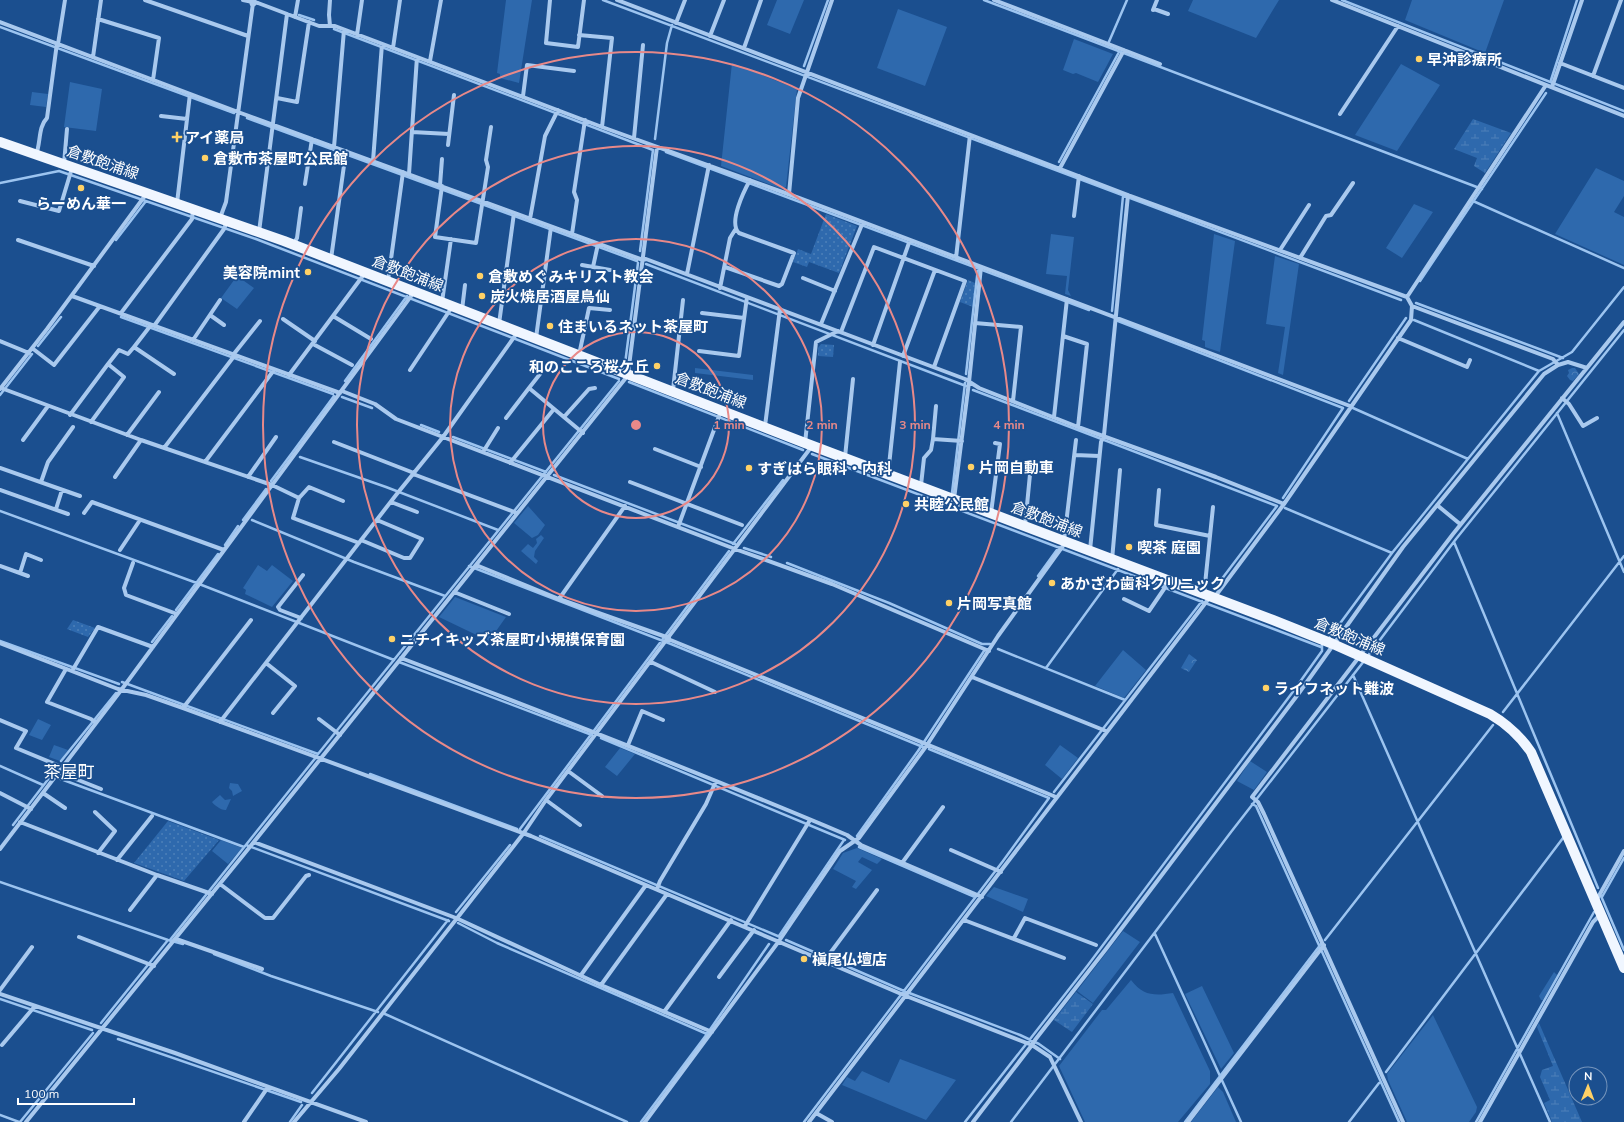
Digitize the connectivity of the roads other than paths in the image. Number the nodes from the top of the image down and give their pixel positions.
1 (65, 0) edge
2 (101, 0) edge
3 (145, 0) edge
4 (243, 0) edge
5 (298, 0) edge
6 (330, 0) edge
7 (362, 0) edge
8 (400, 0) edge
9 (440, 0) edge
10 (550, 0) edge
11 (584, 0) edge
12 (617, 0) edge
13 (685, 0) edge
14 (724, 0) edge
15 (761, 0) edge
16 (832, 0) edge
17 (994, 0) edge
18 (1157, 0) edge
19 (1332, 0) edge
20 (1582, 0) edge
21 (1621, 0) edge
22 (253, 1) edge
23 (1340, 1) edge
24 (287, 14) junction
25 (1168, 14) dead end
26 (295, 17) junction
27 (98, 19) junction
28 (0, 22) edge
29 (309, 22) junction
30 (676, 23) junction
31 (330, 26) junction
32 (1398, 26) junction
33 (344, 32) junction
34 (357, 35) junction
35 (580, 35) junction
36 (248, 36) junction
37 (710, 36) junction
38 (57, 46) junction
39 (381, 46) junction
40 (643, 46) dead end
41 (393, 48) junction
42 (744, 48) junction
43 (1123, 52) junction
44 (92, 57) junction
45 (417, 59) junction
46 (430, 61) junction
47 (1560, 63) junction
48 (1160, 64) dead end
49 (574, 71) dead end
50 (805, 75) junction
51 (1593, 76) junction
52 (153, 80) junction
53 (1546, 85) junction
54 (1552, 87) junction
55 (1624, 88) edge
56 (454, 95) dead end
57 (190, 96) junction
58 (523, 96) junction
59 (277, 98) junction
60 (238, 112) junction
61 (557, 112) junction
62 (1340, 114) dead end
63 (161, 116) dead end
64 (1624, 116) edge
65 (187, 119) junction
66 (585, 122) junction
67 (273, 126) junction
68 (491, 127) dead end
69 (602, 127) junction
70 (67, 129) dead end
71 (412, 132) junction
72 (449, 134) junction
73 (970, 137) junction
74 (634, 138) junction
75 (311, 141) junction
76 (0, 142) edge
77 (448, 145) dead end
78 (334, 147) junction
79 (657, 147) junction
80 (346, 153) junction
81 (36, 155) junction
82 (442, 159) dead end
83 (373, 161) junction
84 (709, 168) junction
85 (1060, 168) junction
86 (69, 170) junction
87 (402, 174) junction
88 (409, 174) junction
89 (1078, 179) junction
90 (749, 181) junction
91 (1353, 183) dead end
92 (305, 184) dead end
93 (442, 188) junction
94 (789, 194) junction
95 (1128, 195) junction
96 (144, 198) junction
97 (20, 201) dead end
98 (177, 203) junction
99 (482, 203) junction
100 (1309, 205) dead end
101 (301, 208) dead end
102 (193, 214) junction
103 (514, 215) junction
104 (1074, 216) dead end
105 (530, 219) junction
106 (224, 224) junction
107 (862, 224) junction
108 (551, 229) junction
109 (735, 230) junction
110 (259, 232) junction
111 (572, 234) junction
112 (451, 239) junction
113 (18, 240) dead end
114 (910, 243) junction
115 (293, 245) junction
116 (597, 246) junction
117 (1280, 250) junction
118 (904, 258) junction
119 (956, 258) junction
120 (1300, 258) junction
121 (331, 260) junction
122 (643, 260) junction
123 (582, 265) dead end
124 (94, 266) junction
125 (594, 267) junction
126 (725, 267) junction
127 (981, 269) junction
128 (610, 270) dead end
129 (935, 270) junction
130 (686, 274) junction
131 (362, 277) junction
132 (804, 278) dead end
133 (388, 281) junction
134 (465, 285) dead end
135 (720, 288) junction
136 (835, 291) junction
137 (72, 296) junction
138 (412, 296) junction
139 (1407, 297) junction
140 (747, 298) junction
141 (220, 300) dead end
142 (683, 300) dead end
143 (1067, 301) junction
144 (442, 302) junction
145 (100, 306) junction
146 (1412, 306) junction
147 (453, 310) junction
148 (610, 310) dead end
149 (780, 310) junction
150 (702, 313) dead end
151 (121, 314) junction
152 (210, 314) junction
153 (333, 316) junction
154 (1115, 317) junction
155 (744, 318) junction
156 (284, 319) dead end
157 (260, 321) dead end
158 (1624, 322) edge
159 (975, 323) junction
160 (499, 324) junction
161 (821, 324) junction
162 (224, 325) dead end
163 (151, 326) junction
164 (835, 333) junction
165 (515, 336) junction
166 (1063, 336) junction
167 (1398, 338) junction
168 (372, 339) dead end
169 (536, 339) junction
170 (193, 340) junction
171 (0, 341) edge
172 (314, 342) junction
173 (873, 345) junction
174 (134, 347) junction
175 (32, 348) junction
176 (699, 351) dead end
177 (29, 353) junction
178 (579, 355) junction
179 (234, 356) junction
180 (903, 356) junction
181 (1470, 360) dead end
182 (900, 362) dead end
183 (108, 364) junction
184 (352, 365) dead end
185 (1558, 365) junction
186 (934, 367) junction
187 (1587, 368) junction
188 (410, 370) dead end
189 (272, 372) junction
190 (174, 374) dead end
191 (540, 374) dead end
192 (628, 374) junction
193 (289, 375) junction
194 (853, 379) dead end
195 (969, 382) junction
196 (585, 385) dead end
197 (529, 388) junction
198 (595, 388) dead end
199 (3, 389) edge
200 (589, 389) junction
201 (159, 392) dead end
202 (341, 392) junction
203 (673, 392) junction
204 (1562, 398) junction
205 (1013, 401) junction
206 (48, 406) junction
207 (936, 406) dead end
208 (1350, 406) junction
209 (554, 409) junction
210 (720, 413) junction
211 (70, 415) junction
212 (564, 417) junction
213 (1054, 417) junction
214 (506, 418) dead end
215 (1597, 418) dead end
216 (91, 422) junction
217 (765, 427) junction
218 (1078, 427) junction
219 (73, 428) dead end
220 (498, 428) dead end
221 (582, 432) junction
222 (127, 435) junction
223 (276, 437) dead end
224 (443, 437) junction
225 (1102, 438) junction
226 (934, 439) junction
227 (23, 440) dead end
228 (141, 440) junction
229 (1076, 440) dead end
230 (959, 441) junction
231 (334, 442) dead end
232 (995, 443) dead end
233 (809, 445) junction
234 (164, 448) junction
235 (655, 449) dead end
236 (485, 450) junction
237 (1075, 454) junction
238 (1099, 456) junction
239 (845, 458) junction
240 (512, 460) junction
241 (205, 462) junction
242 (1031, 464) dead end
243 (701, 467) junction
244 (0, 468) edge
245 (1120, 470) dead end
246 (413, 473) junction
247 (888, 475) junction
248 (544, 476) junction
249 (115, 477) dead end
250 (248, 477) junction
251 (41, 482) junction
252 (630, 482) dead end
253 (272, 485) junction
254 (921, 487) junction
255 (0, 490) edge
256 (62, 490) junction
257 (1159, 490) dead end
258 (80, 496) dead end
259 (299, 498) junction
260 (954, 499) junction
261 (343, 501) dead end
262 (390, 502) junction
263 (1284, 504) junction
264 (688, 505) junction
265 (1437, 505) junction
266 (625, 506) junction
267 (1213, 507) dead end
268 (56, 510) junction
269 (417, 512) dead end
270 (84, 513) dead end
271 (517, 513) junction
272 (991, 513) junction
273 (68, 514) dead end
274 (140, 520) junction
275 (377, 520) junction
276 (679, 524) junction
277 (1460, 524) junction
278 (742, 525) dead end
279 (1025, 526) junction
280 (1210, 536) junction
281 (360, 542) junction
282 (1063, 545) junction
283 (120, 550) dead end
284 (224, 550) junction
285 (735, 550) junction
286 (1090, 551) junction
287 (41, 560) dead end
288 (1112, 560) junction
289 (133, 563) dead end
290 (0, 566) edge
291 (474, 567) junction
292 (20, 573) junction
293 (302, 575) dead end
294 (28, 576) dead end
295 (1166, 585) junction
296 (454, 592) junction
297 (560, 599) junction
298 (1124, 599) dead end
299 (1208, 599) junction
300 (177, 614) junction
301 (509, 614) dead end
302 (300, 619) junction
303 (251, 620) dead end
304 (667, 640) junction
305 (0, 644) edge
306 (1333, 644) junction
307 (152, 647) junction
308 (989, 651) junction
309 (1363, 658) junction
310 (401, 659) junction
311 (651, 662) junction
312 (266, 663) junction
313 (66, 669) junction
314 (73, 670) junction
315 (972, 677) junction
316 (125, 685) junction
317 (716, 692) dead end
318 (184, 706) junction
319 (273, 713) dead end
320 (0, 720) edge
321 (222, 720) junction
322 (319, 720) dead end
323 (663, 720) dead end
324 (95, 721) junction
325 (1104, 730) junction
326 (337, 733) junction
327 (597, 733) junction
328 (925, 744) junction
329 (628, 745) junction
330 (317, 758) junction
331 (62, 767) junction
332 (568, 771) junction
333 (58, 772) junction
334 (716, 782) junction
335 (101, 788) dead end
336 (43, 792) junction
337 (0, 793) edge
338 (602, 796) dead end
339 (1056, 797) junction
340 (546, 800) junction
341 (28, 807) junction
342 (943, 807) dead end
343 (65, 808) dead end
344 (95, 812) dead end
345 (152, 816) dead end
346 (20, 822) junction
347 (809, 822) junction
348 (580, 825) dead end
349 (523, 834) junction
350 (855, 841) junction
351 (251, 845) junction
352 (0, 849) edge
353 (951, 850) dead end
354 (1624, 851) edge
355 (98, 853) junction
356 (117, 860) junction
357 (902, 863) junction
358 (999, 871) junction
359 (157, 875) junction
360 (309, 875) dead end
361 (220, 884) junction
362 (646, 885) junction
363 (657, 887) junction
364 (877, 890) dead end
365 (209, 893) junction
366 (667, 894) junction
367 (979, 895) junction
368 (1596, 902) junction
369 (130, 910) dead end
370 (1601, 915) junction
371 (456, 918) junction
372 (731, 920) junction
373 (964, 920) junction
374 (746, 924) junction
375 (754, 930) junction
376 (79, 937) dead end
377 (1014, 938) junction
378 (174, 940) junction
379 (779, 941) junction
380 (1096, 945) dead end
381 (32, 947) dead end
382 (1322, 947) junction
383 (1064, 958) dead end
384 (826, 959) junction
385 (151, 964) junction
386 (1624, 968) edge
387 (262, 970) dead end
388 (581, 975) junction
389 (718, 977) dead end
390 (601, 985) junction
391 (0, 990) edge
392 (0, 994) edge
393 (907, 994) junction
394 (33, 1008) junction
395 (664, 1012) junction
396 (102, 1029) junction
397 (710, 1031) junction
398 (1032, 1043) junction
399 (2, 1045) dead end
400 (267, 1090) junction
401 (310, 1102) junction
402 (816, 1114) junction
403 (26, 1122) edge
404 (244, 1122) edge
405 (294, 1122) edge
406 (366, 1122) edge
407 (645, 1122) edge
408 (809, 1122) edge
409 (832, 1122) edge
410 (973, 1122) edge
411 (1082, 1122) edge
412 (1188, 1122) edge
413 (1403, 1122) edge
414 (1480, 1122) edge

1 - 38 street
2 - 27 street
3 - 36 street
4 - 22 street
5 - 26 street
6 - 31 street
7 - 34 street
8 - 41 street
9 - 46 street
10 - 35 street
11 - 35 street
12 - 30 street
13 - 30 street
14 - 37 street
15 - 42 street
16 - 50 street
17 - 43 street
18 - 25 street
19 - 23 street
20 - 47 street
21 - 51 street
22 - 24 street
22 - 36 street
23 - 32 street
24 - 26 street
24 - 59 street
26 - 29 street
27 - 44 street
27 - 52 street
28 - 38 street
29 - 31 street
29 - 59 street
30 - 37 street
31 - 33 street
32 - 53 street
32 - 62 street
33 - 34 street
33 - 78 street
34 - 39 street
35 - 69 street
36 - 60 street
37 - 42 street
38 - 44 street
38 - 81 street
39 - 41 street
39 - 83 street
40 - 74 street
41 - 45 street
42 - 50 street
43 - 48 street
43 - 85 street
44 - 52 street
45 - 46 street
45 - 71 street
46 - 58 street
47 - 51 street
47 - 54 street
49 - 58 street
50 - 73 street
50 - 94 street
51 - 55 street
52 - 57 street
53 - 54 street
53 - 139 street
54 - 64 street
56 - 72 street
57 - 60 street
57 - 65 street
58 - 61 street
59 - 67 street
60 - 67 street
60 - 106 street
61 - 66 street
61 - 105 street
63 - 65 street
65 - 98 street
66 - 69 street
66 - 111 street
67 - 75 street
67 - 110 street
68 - 99 street
69 - 74 street
70 - 86 street
71 - 72 street
71 - 88 street
72 - 77 street
73 - 85 street
73 - 119 street
74 - 79 street
75 - 78 street
75 - 92 street
76 - 81 main road, 倉敷飽浦線
78 - 80 street
79 - 84 street
79 - 122 street
80 - 83 street
80 - 121 street
81 - 86 main road, 倉敷飽浦線
82 - 93 street
83 - 87 street
84 - 90 street
84 - 130 street
85 - 89 street
86 - 96 main road, 倉敷飽浦線
86 - 97 street
87 - 88 street
87 - 133 street
88 - 93 street
89 - 95 street
89 - 104 street
90 - 94 street
90 - 109 street
91 - 120 street
93 - 99 street
93 - 112 street
94 - 107 street
95 - 117 street
95 - 154 street
96 - 98 main road, 倉敷飽浦線
96 - 124 street
98 - 102 main road, 倉敷飽浦線
99 - 103 street
99 - 112 street
100 - 117 street
101 - 115 street
102 - 106 main road, 倉敷飽浦線
102 - 151 street
103 - 105 street
103 - 160 street
105 - 108 street
106 - 110 main road, 倉敷飽浦線
106 - 163 street
107 - 114 street
107 - 136 street
108 - 111 street
108 - 169 street
109 - 126 street
109 - 126 street
110 - 115 main road, 倉敷飽浦線
111 - 116 street
112 - 144 street
113 - 124 street
114 - 118 street
114 - 119 street
115 - 121 main road, 倉敷飽浦線
116 - 122 street
116 - 125 street
117 - 120 street
118 - 129 street
118 - 164 street
118 - 173 street
119 - 127 street
120 - 139 street
121 - 131 main road, 倉敷飽浦線
122 - 130 street
122 - 192 street
123 - 125 street
124 - 137 street
125 - 128 street
126 - 135 street
127 - 143 street
127 - 159 street
129 - 180 street
129 - 186 street
130 - 135 street
131 - 133 main road, 倉敷飽浦線
131 - 153 street
132 - 136 street
133 - 138 main road, 倉敷飽浦線
134 - 147 street
135 - 140 street
136 - 161 street
137 - 145 street
137 - 175 street
138 - 144 main road, 倉敷飽浦線
138 - 202 street
139 - 146 street
140 - 149 street
140 - 155 street
141 - 152 street
142 - 203 street
143 - 154 street
143 - 166 street
144 - 147 main road, 倉敷飽浦線
145 - 151 street
145 - 175 street
146 - 167 street
146 - 185 street
147 - 160 main road, 倉敷飽浦線
147 - 188 street
148 - 178 street
149 - 161 street
149 - 217 street
150 - 155 street
151 - 163 street
152 - 162 street
152 - 170 street
153 - 168 street
153 - 172 street
154 - 208 street
154 - 225 street
155 - 176 street
156 - 172 street
157 - 179 street
158 - 187 street
159 - 195 street
159 - 205 street
160 - 165 main road, 倉敷飽浦線
161 - 164 street
163 - 170 street
163 - 174 street
164 - 173 street
164 - 233 street
165 - 169 main road, 倉敷飽浦線
165 - 224 street
166 - 213 street
166 - 218 street
167 - 181 street
167 - 208 street
169 - 178 main road, 倉敷飽浦線
170 - 179 street
171 - 177 street
172 - 184 street
172 - 193 street
173 - 180 street
174 - 183 street
174 - 190 street
175 - 177 street
177 - 199 street
178 - 192 main road, 倉敷飽浦線
179 - 189 street
179 - 234 street
180 - 186 street
182 - 247 street
183 - 211 street
183 - 216 street
185 - 187 street
185 - 265 street
186 - 195 street
187 - 204 street
189 - 193 street
189 - 241 street
191 - 197 street
192 - 203 main road, 倉敷飽浦線
192 - 221 street
193 - 202 street
194 - 239 street
195 - 205 street
195 - 230 street
196 - 200 street
197 - 209 street
197 - 214 street
198 - 200 street
199 - 206 street
200 - 212 street
201 - 222 street
202 - 224 street
202 - 253 street
203 - 210 main road, 倉敷飽浦線
204 - 215 street
204 - 277 street
205 - 213 street
206 - 211 street
206 - 227 street
207 - 226 street
208 - 263 street
209 - 212 street
209 - 240 street
210 - 217 main road, 倉敷飽浦線
210 - 243 street
211 - 216 street
212 - 221 street
213 - 218 street
216 - 222 street
217 - 233 main road, 倉敷飽浦線
218 - 225 street
219 - 251 street
220 - 236 street
221 - 248 street
222 - 228 street
223 - 250 street
224 - 236 street
224 - 246 street
225 - 238 street
225 - 263 street
226 - 230 street
226 - 254 street
228 - 234 street
228 - 249 street
229 - 237 street
230 - 260 street
231 - 246 street
232 - 272 street
233 - 239 main road, 倉敷飽浦線
233 - 285 street
234 - 241 street
235 - 243 street
236 - 240 street
237 - 238 street
237 - 282 street
238 - 286 street
239 - 247 main road, 倉敷飽浦線
240 - 248 street
241 - 250 street
242 - 279 street
243 - 264 street
244 - 251 street
245 - 288 street
246 - 262 street
246 - 271 street
247 - 254 main road, 倉敷飽浦線
248 - 266 street
248 - 271 street
250 - 253 street
251 - 256 street
252 - 264 street
253 - 259 street
253 - 284 street
254 - 260 main road, 倉敷飽浦線
255 - 268 street
256 - 258 street
256 - 268 street
257 - 280 street
259 - 261 street
259 - 281 street
260 - 272 main road, 倉敷飽浦線
262 - 269 street
262 - 275 street
263 - 299 street
264 - 276 street
264 - 278 street
265 - 277 street
265 - 306 street
266 - 276 street
266 - 297 street
267 - 280 street
268 - 273 street
270 - 274 street
271 - 291 street
272 - 279 main road, 倉敷飽浦線
274 - 283 street
274 - 284 street
275 - 281 street
275 - 281 street
276 - 285 street
277 - 309 street
279 - 282 main road, 倉敷飽浦線
280 - 299 street
281 - 302 street
282 - 286 main road, 倉敷飽浦線
282 - 308 street
284 - 300 street
285 - 304 street
285 - 308 street
286 - 288 main road, 倉敷飽浦線
287 - 292 street
288 - 295 main road, 倉敷飽浦線
289 - 300 street
290 - 292 street
291 - 296 street
291 - 297 street
292 - 294 street
293 - 302 street
295 - 298 street
295 - 299 main road, 倉敷飽浦線
296 - 301 street
296 - 310 street
297 - 304 street
299 - 306 main road, 倉敷飽浦線
299 - 325 street
300 - 307 street
302 - 312 street
303 - 318 street
304 - 311 street
304 - 328 street
305 - 313 street
306 - 309 main road, 倉敷飽浦線
306 - 398 street
307 - 314 street
307 - 316 street
308 - 315 street
309 - 368 main road, 倉敷飽浦線
309 - 382 street
310 - 326 street
310 - 327 street
311 - 317 street
311 - 327 street
312 - 319 street
312 - 321 street
313 - 314 street
313 - 324 street
314 - 316 street
315 - 325 street
315 - 328 street
316 - 318 street
316 - 324 street
318 - 321 street
320 - 331 street
321 - 330 street
322 - 326 street
323 - 329 street
324 - 331 street
325 - 339 street
326 - 330 street
327 - 329 street
327 - 332 street
328 - 339 street
328 - 350 street
329 - 334 street
330 - 349 street
330 - 351 street
331 - 333 street
332 - 338 street
332 - 340 street
333 - 335 street
333 - 336 street
334 - 347 street
334 - 363 street
336 - 341 street
336 - 343 street
337 - 341 street
339 - 358 street
340 - 348 street
340 - 349 street
341 - 346 street
342 - 357 street
344 - 355 street
345 - 356 street
346 - 352 street
346 - 355 street
347 - 350 street
347 - 374 street
349 - 362 street
349 - 371 street
350 - 357 street
350 - 379 street
351 - 361 street
351 - 371 street
353 - 358 street
354 - 368 street
355 - 356 street
356 - 359 street
357 - 367 street
358 - 367 street
359 - 365 street
359 - 369 street
360 - 361 street
361 - 365 street
362 - 363 street
362 - 388 street
363 - 366 street
364 - 384 street
365 - 378 street
366 - 372 street
366 - 390 street
367 - 373 street
368 - 370 main road, 倉敷飽浦線
370 - 386 main road, 倉敷飽浦線
370 - 414 street
371 - 388 street
371 - 401 street
372 - 374 street
372 - 395 street
373 - 377 street
373 - 393 street
374 - 375 street
375 - 379 street
375 - 389 street
376 - 385 street
377 - 380 street
377 - 383 street
378 - 385 street
378 - 387 street
379 - 384 street
379 - 397 street
381 - 391 street
382 - 412 street
382 - 413 street
384 - 393 street
385 - 396 street
388 - 390 street
390 - 395 street
392 - 394 street
393 - 398 street
393 - 402 street
394 - 396 street
394 - 399 street
395 - 397 street
396 - 400 street
396 - 403 street
397 - 407 street
398 - 410 street
398 - 411 street
400 - 401 street
400 - 404 street
401 - 405 street
401 - 406 street
402 - 408 street
402 - 409 street

